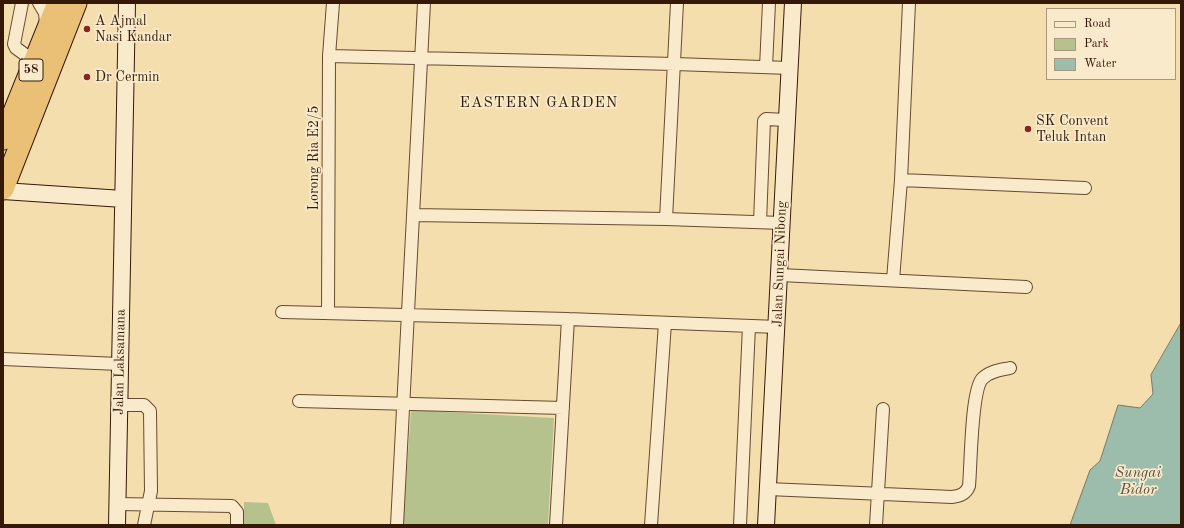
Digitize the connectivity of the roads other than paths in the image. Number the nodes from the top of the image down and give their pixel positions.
1 (22, 3) edge
2 (39, 3) edge
3 (58, 3) edge
4 (76, 3) edge
5 (127, 3) edge
6 (332, 3) edge
7 (424, 3) edge
8 (677, 3) edge
9 (769, 3) edge
10 (794, 3) edge
11 (909, 3) edge
12 (45, 34) junction
13 (329, 56) junction
14 (420, 57) junction
15 (35, 62) junction
16 (674, 64) junction
17 (766, 67) junction
18 (790, 68) junction
19 (37, 103) junction
20 (786, 120) junction
21 (3, 139) edge
22 (901, 180) junction
23 (1085, 188) dead end
24 (3, 190) edge
25 (123, 199) junction
26 (413, 215) junction
27 (666, 219) junction
28 (760, 222) junction
29 (782, 223) junction
30 (780, 275) junction
31 (893, 280) junction
32 (1026, 287) dead end
33 (282, 312) dead end
34 (328, 313) junction
35 (409, 315) junction
36 (568, 319) junction
37 (665, 323) junction
38 (749, 326) junction
39 (778, 327) junction
40 (3, 359) edge
41 (119, 364) junction
42 (1010, 368) dead end
43 (299, 401) dead end
44 (403, 403) junction
45 (118, 405) junction
46 (563, 408) junction
47 (883, 409) dead end
48 (768, 489) junction
49 (878, 495) junction
50 (118, 504) junction
51 (148, 504) junction
52 (117, 525) edge
53 (144, 525) edge
54 (237, 525) edge
55 (397, 525) edge
56 (556, 525) edge
57 (651, 525) edge
58 (740, 525) edge
59 (766, 525) edge
60 (876, 525) edge

1 - 15 street
2 - 12 street
3 - 12 highway, 58
4 - 19 highway, 58
5 - 25 street, Jalan Laksamana
6 - 13 street, Lorong Ria E2/5
7 - 14 street
8 - 16 street
9 - 17 street
10 - 18 street, Jalan Sungai Nibong
11 - 22 street
12 - 15 highway, 58
13 - 14 street
13 - 34 street, Lorong Ria E2/5
14 - 16 street
14 - 26 street
15 - 21 highway, 58
16 - 17 street
16 - 27 street
17 - 18 street
18 - 20 street, Jalan Sungai Nibong
19 - 21 highway
19 - 24 highway, 58
20 - 28 street
20 - 29 street, Jalan Sungai Nibong
22 - 23 street
22 - 31 street
24 - 25 street
25 - 41 street, Jalan Laksamana
26 - 27 street
26 - 35 street
27 - 28 street
28 - 29 street
29 - 30 street, Jalan Sungai Nibong
30 - 31 street
30 - 39 street, Jalan Sungai Nibong
31 - 32 street
33 - 34 street
34 - 35 street
35 - 36 street
35 - 44 street
36 - 37 street
36 - 46 street
37 - 38 street
37 - 57 street
38 - 39 street
38 - 58 street
39 - 48 street, Jalan Sungai Nibong
40 - 41 street
41 - 45 street, Jalan Laksamana
42 - 49 street
43 - 44 street
44 - 46 street
44 - 55 street
45 - 50 street, Jalan Laksamana
45 - 51 street
46 - 56 street
47 - 49 street
48 - 49 street
48 - 59 street, Jalan Sungai Nibong
49 - 60 street
50 - 51 street
50 - 52 street, Jalan Laksamana
51 - 53 street
51 - 54 street

